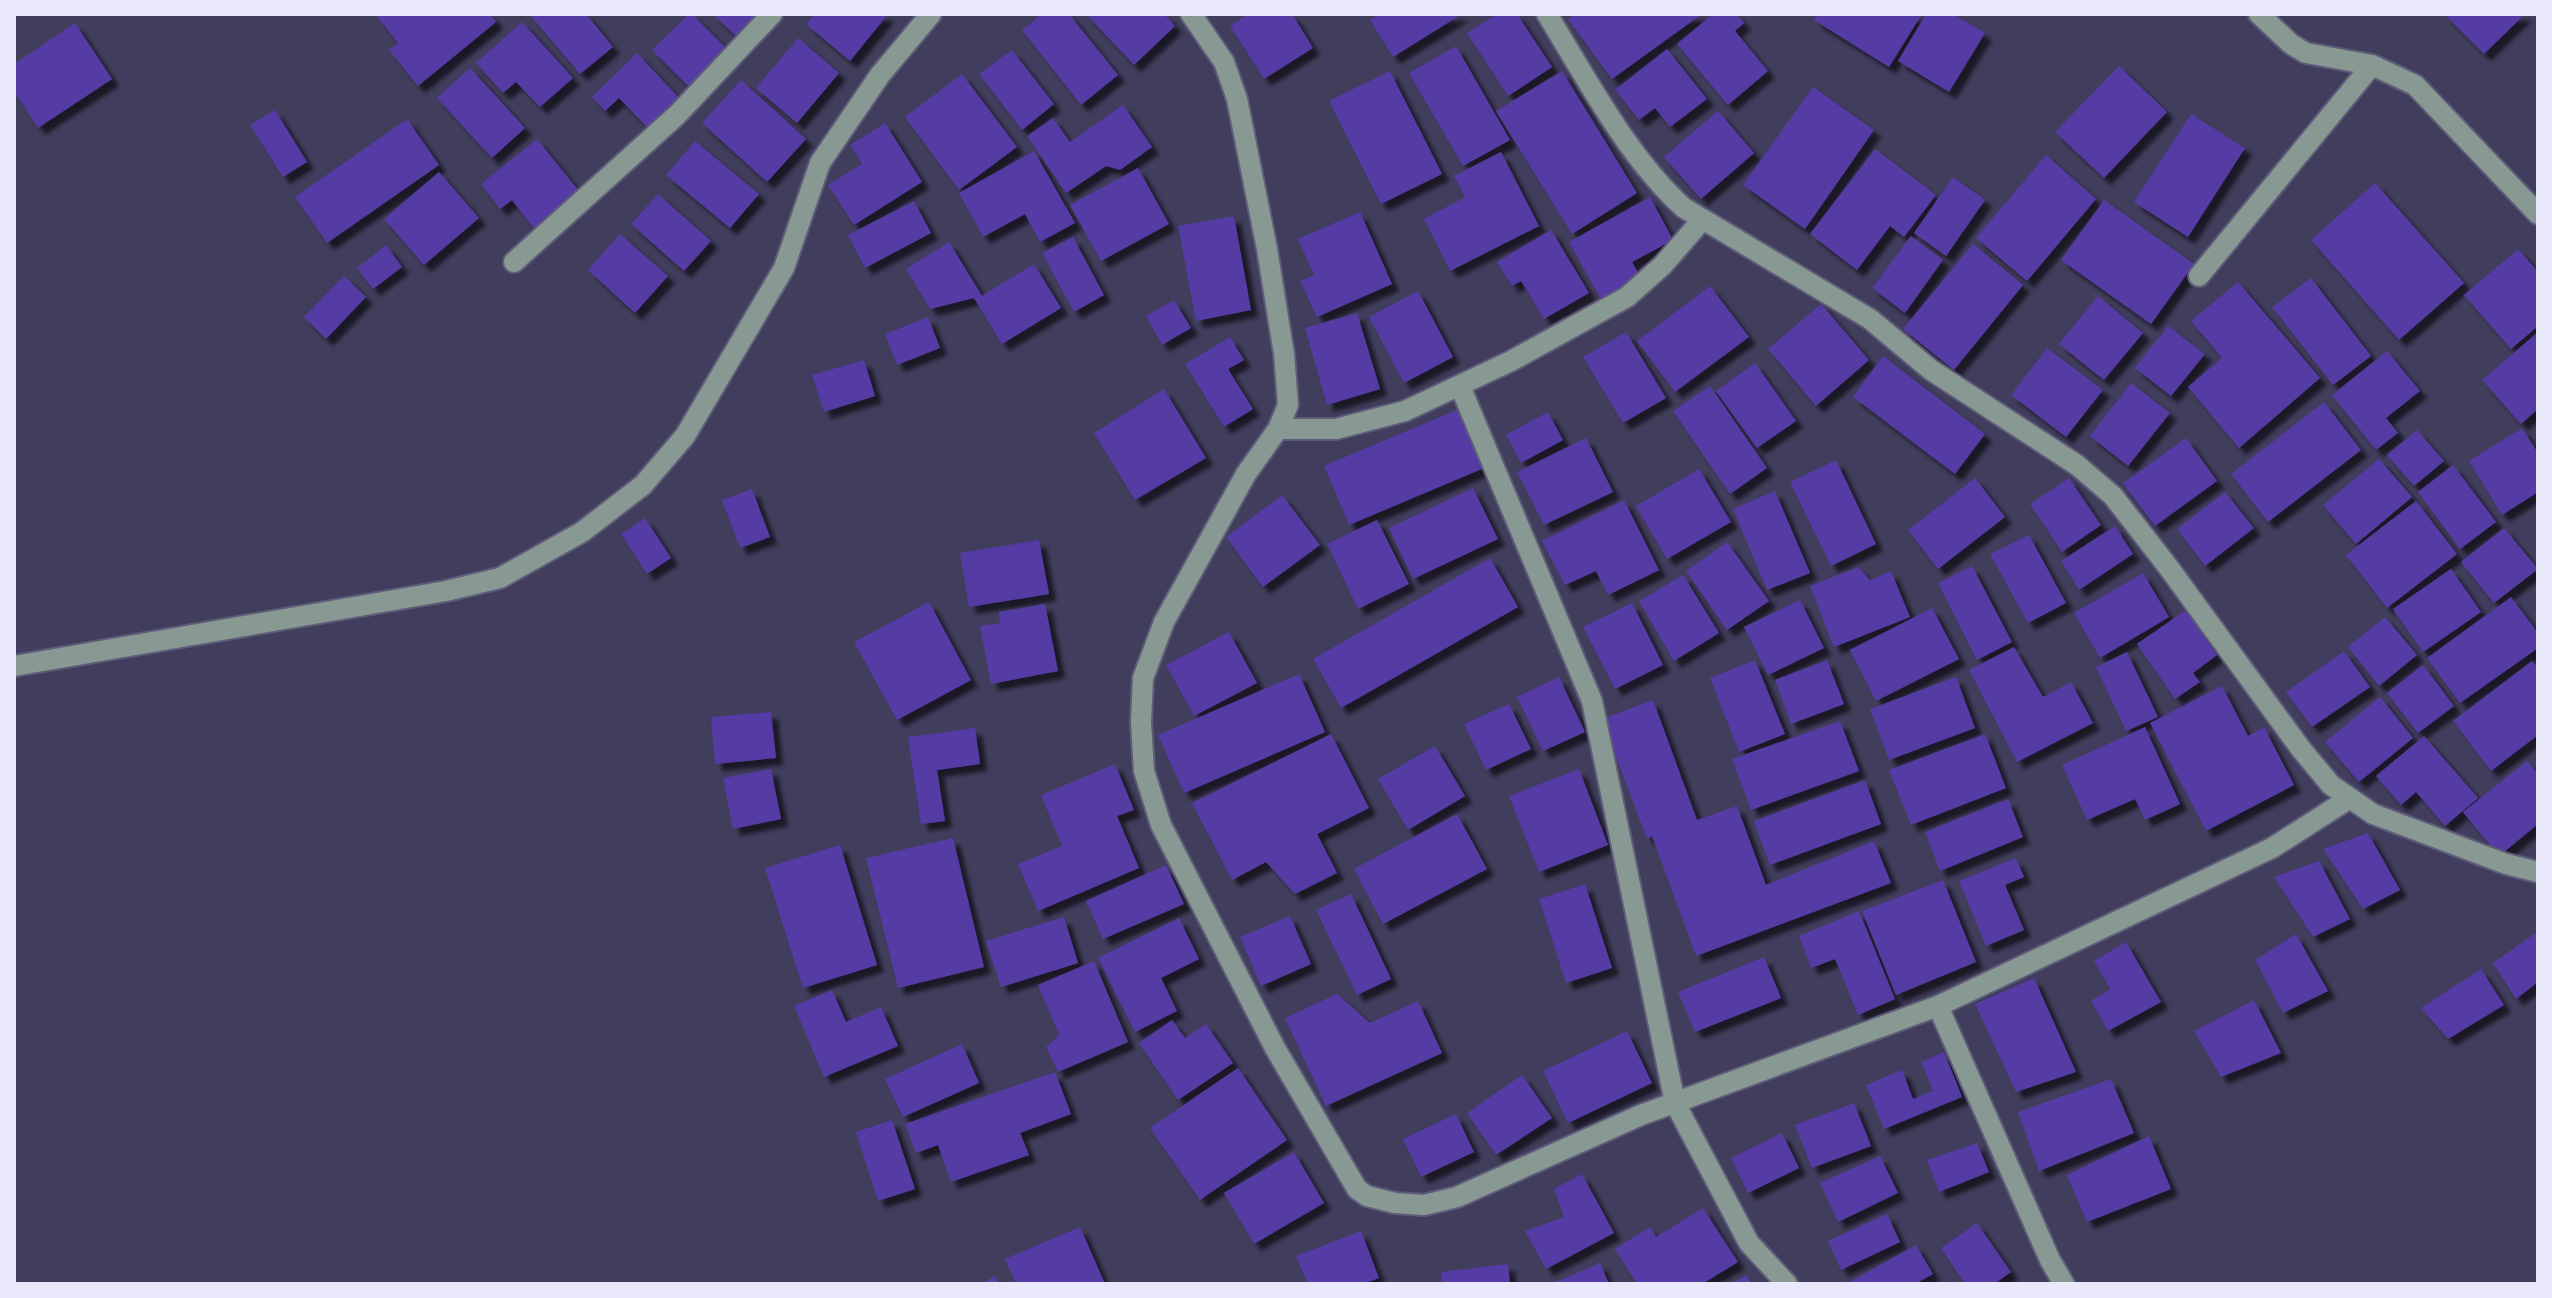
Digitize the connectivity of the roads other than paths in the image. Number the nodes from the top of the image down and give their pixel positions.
1 (772, 14) edge
2 (931, 14) edge
3 (1191, 14) edge
4 (1547, 14) edge
5 (2259, 14) edge
6 (2372, 65) junction
7 (2538, 214) edge
8 (1702, 220) junction
9 (514, 262) dead end
10 (2199, 276) dead end
11 (1460, 386) junction
12 (1278, 429) junction
13 (14, 666) edge
14 (2350, 798) junction
15 (2538, 872) edge
16 (1938, 1006) junction
17 (1675, 1103) junction
18 (1787, 1284) edge
19 (2064, 1284) edge

1 - 9 street
2 - 13 street
3 - 12 street
4 - 8 street
5 - 6 street
6 - 7 street
6 - 10 street
8 - 11 street
8 - 14 street
11 - 12 street
11 - 17 street
12 - 17 street
14 - 15 street
14 - 16 street
16 - 17 street
16 - 19 street
17 - 18 street

